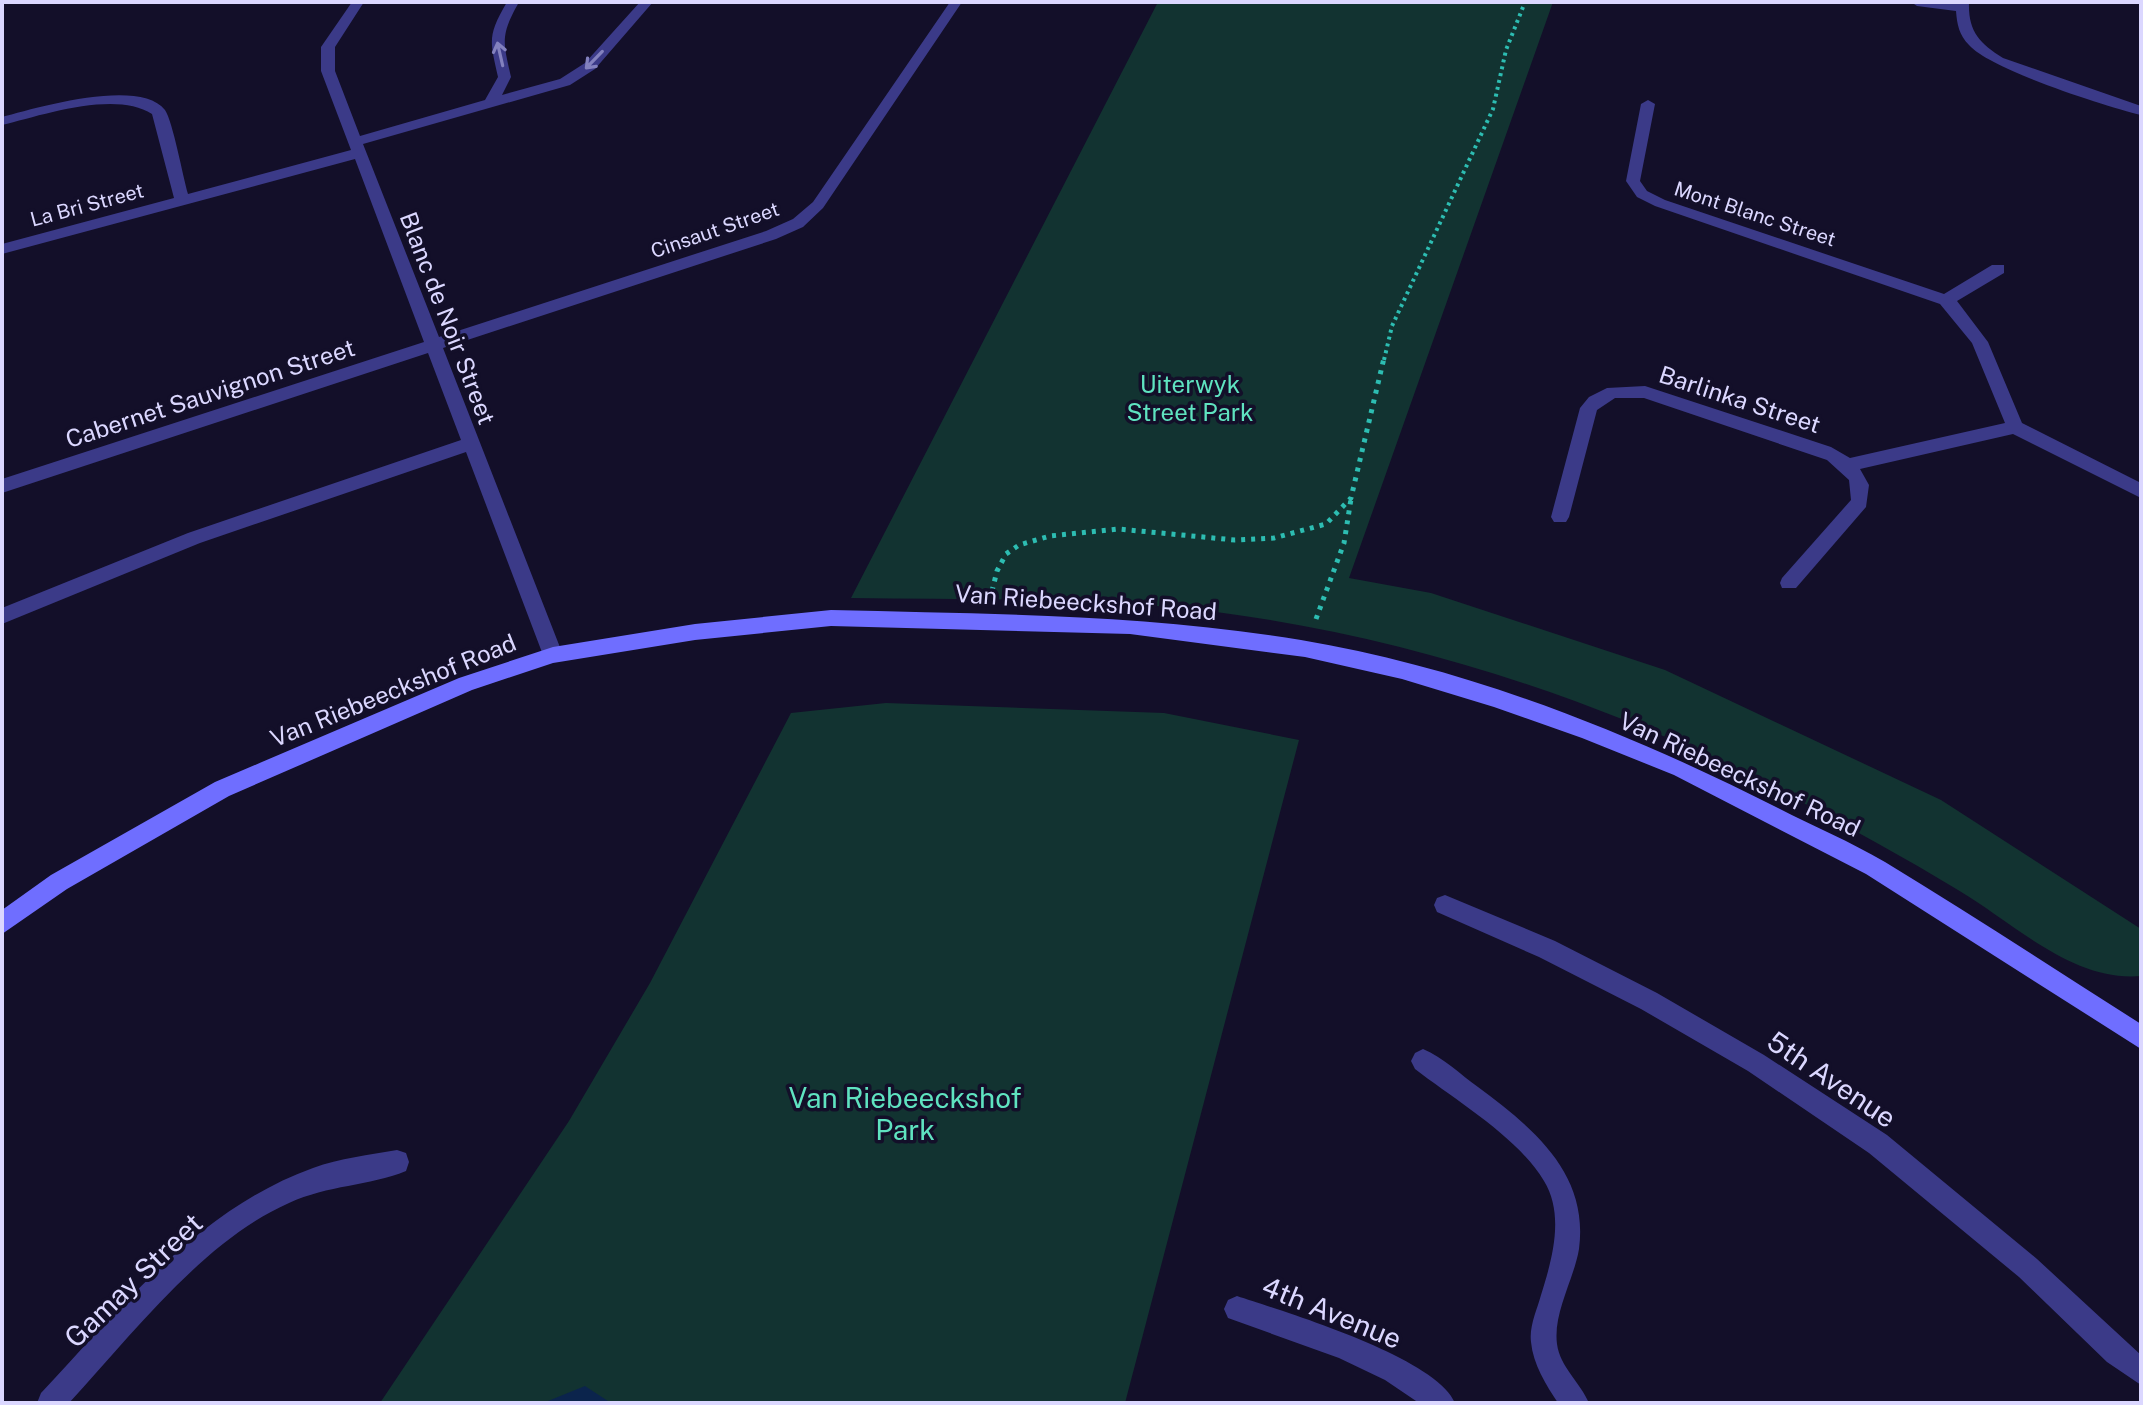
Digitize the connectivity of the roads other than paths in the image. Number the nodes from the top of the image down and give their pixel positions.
1 (358, 2) edge
2 (513, 2) edge
3 (647, 2) edge
4 (956, 2) edge
5 (1917, 2) edge
6 (1963, 5) edge
7 (490, 103) junction
8 (1648, 104) dead end
9 (2141, 111) edge
10 (2, 121) edge
11 (357, 147) junction
12 (182, 200) junction
13 (2, 249) edge
14 (1998, 269) dead end
15 (1946, 300) junction
16 (432, 345) junction
17 (2015, 427) junction
18 (472, 443) junction
19 (1847, 465) junction
20 (2, 486) edge
21 (2141, 491) edge
22 (1560, 517) dead end
23 (1789, 583) dead end
24 (2, 616) edge
25 (553, 655) junction
26 (1445, 905) dead end
27 (2, 923) edge
28 (2141, 1037) edge
29 (1423, 1061) dead end
30 (397, 1162) dead end
31 (1237, 1309) dead end
32 (2141, 1372) edge
33 (51, 1403) edge
34 (1441, 1403) edge
35 (1575, 1403) edge

1 - 11 street, Blanc de Noir Street
7 -> 2 street
3 -> 7 street, La Bri Street
4 - 16 street, Cinsaut Street
5 - 6 street
6 - 9 street
7 - 11 street, La Bri Street
8 - 15 street, Mont Blanc Street
10 - 12 street, La Bri Street
11 - 12 street, La Bri Street
11 - 16 street, Blanc de Noir Street
12 - 13 street, La Bri Street
14 - 15 street
15 - 17 street
16 - 18 street, Blanc de Noir Street
16 - 20 street, Cabernet Sauvignon Street
17 - 19 street
17 - 21 street
18 - 24 street
18 - 25 street, Blanc de Noir Street
19 - 22 street, Barlinka Street
19 - 23 street
25 - 27 street, Van Riebeeckshof Road
25 - 28 street, Van Riebeeckshof Road
26 - 32 street, 5th Avenue
29 - 35 street
30 - 33 street, Gamay Street
31 - 34 street, 4th Avenue

